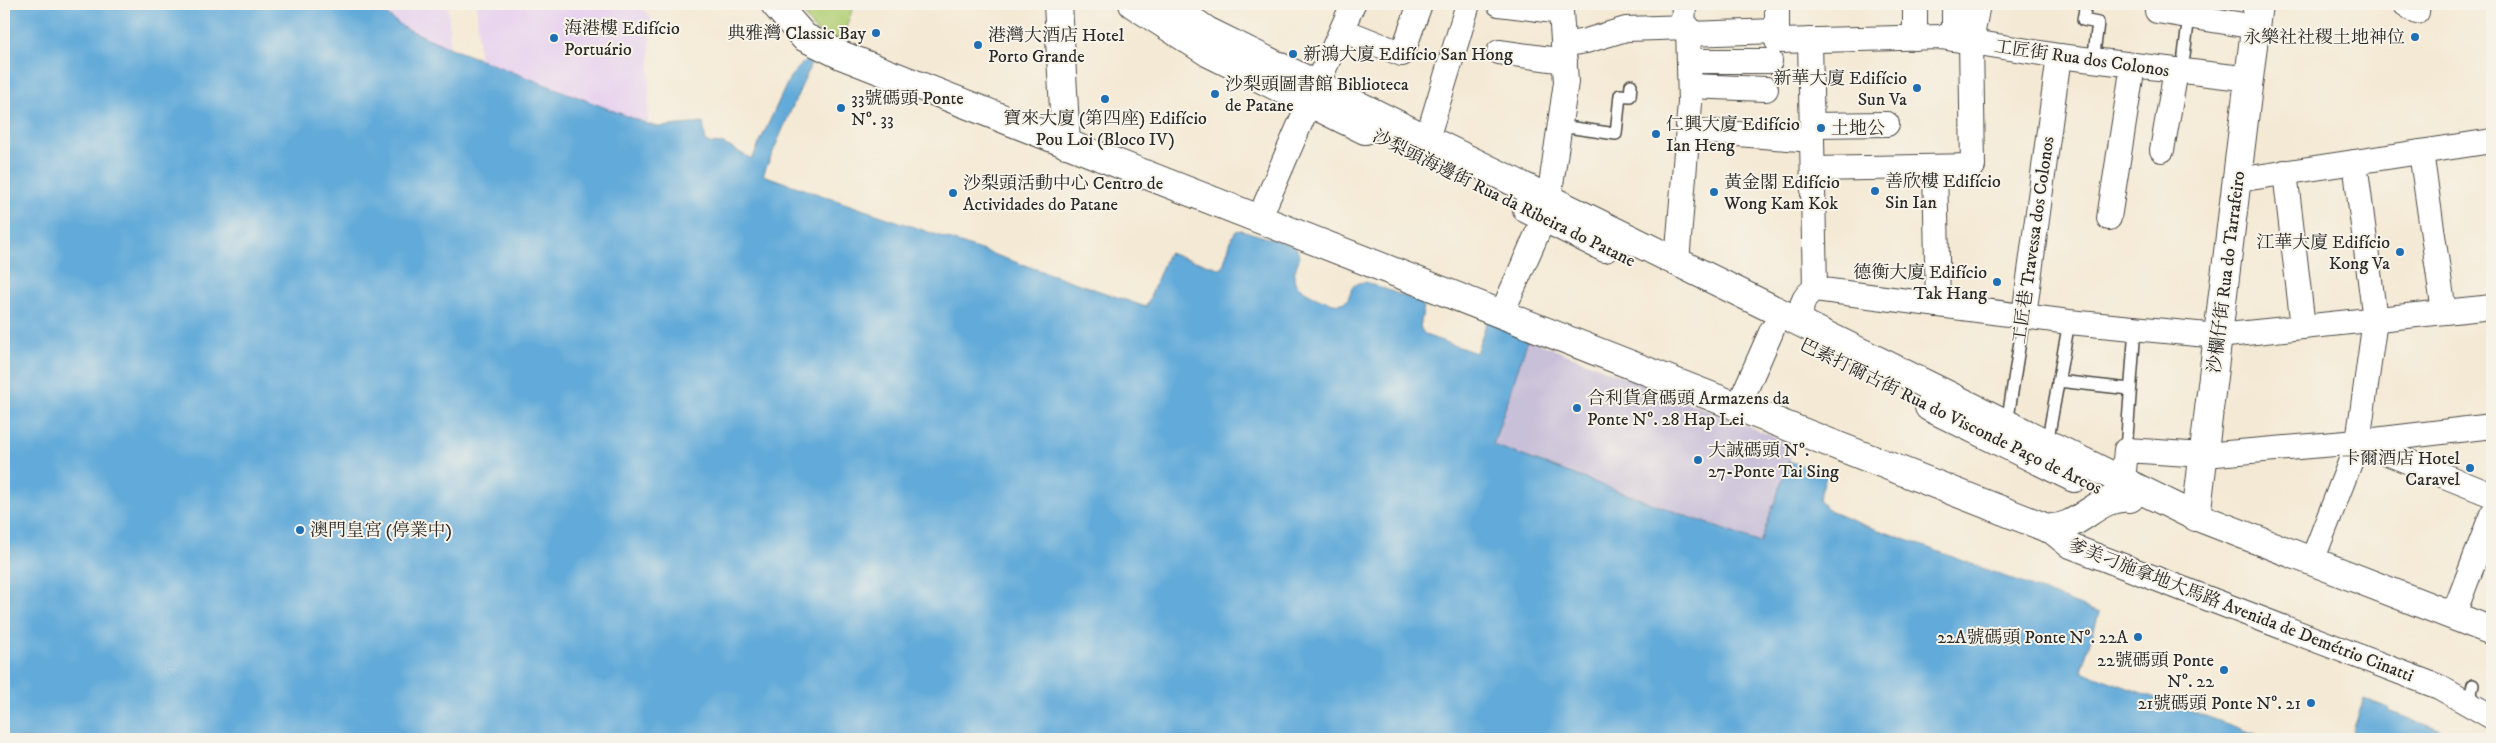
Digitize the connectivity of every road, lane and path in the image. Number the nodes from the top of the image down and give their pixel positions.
1 (775, 4) edge
2 (800, 4) edge
3 (1058, 4) edge
4 (1133, 4) edge
5 (1168, 4) edge
6 (1353, 4) edge
7 (1420, 4) edge
8 (1468, 4) edge
9 (1499, 4) edge
10 (1777, 4) edge
11 (1915, 4) edge
12 (1954, 4) edge
13 (1978, 4) edge
14 (2086, 4) edge
15 (2405, 4) edge
16 (2418, 4) edge
17 (2157, 7) edge
18 (2200, 13) edge
19 (2257, 16) edge
20 (1686, 23) edge
21 (1342, 30) junction
22 (1915, 38) junction
23 (1810, 40) junction
24 (1962, 41) junction
25 (1775, 44) junction
26 (824, 48) junction
27 (1499, 52) dead end
28 (1564, 53) junction
29 (2059, 56) junction
30 (2093, 60) junction
31 (1689, 61) junction
32 (2133, 65) junction
33 (2179, 71) junction
34 (2250, 79) junction
35 (1631, 85) dead end
36 (1690, 86) junction
37 (1307, 87) junction
38 (1766, 89) dead end
39 (1887, 124) dead end
40 (1560, 126) junction
41 (1688, 130) junction
42 (1812, 133) junction
43 (1427, 139) junction
44 (2492, 141) edge
45 (1066, 144) junction
46 (2162, 150) dead end
47 (2421, 152) junction
48 (2355, 162) junction
49 (1935, 167) junction
50 (1813, 169) junction
51 (2285, 172) junction
52 (2237, 180) junction
53 (1547, 208) junction
54 (2109, 218) dead end
55 (1259, 219) junction
56 (1677, 262) junction
57 (1815, 289) junction
58 (1938, 305) junction
59 (2492, 307) edge
60 (2444, 312) junction
61 (1502, 313) junction
62 (2024, 316) junction
63 (2374, 320) junction
64 (1785, 322) junction
65 (2069, 322) junction
66 (2303, 327) junction
67 (2135, 328) junction
68 (2218, 336) junction
69 (2058, 381) junction
70 (2130, 389) junction
71 (1738, 407) junction
72 (2007, 424) junction
73 (2492, 426) edge
74 (2358, 442) junction
75 (2047, 444) junction
76 (2126, 450) junction
77 (2204, 456) junction
78 (2075, 458) junction
79 (2093, 488) junction
80 (2126, 489) junction
81 (2492, 495) edge
82 (2492, 514) edge
83 (2193, 515) junction
84 (2082, 517) junction
85 (2047, 528) junction
86 (2068, 545) junction
87 (2093, 545) dead end
88 (2312, 561) junction
89 (2453, 616) junction
90 (2492, 631) edge
91 (2473, 685) dead end
92 (2487, 715) edge

1 - 26 main road
2 - 26 main road
3 - 45 main road
4 - 37 main road, 沙梨頭海邊街 Rua da Ribeira do Patane
5 - 37 main road, 沙梨頭海邊街 Rua da Ribeira do Patane
6 - 21 street
7 - 21 street
8 - 43 street
9 - 28 street
10 - 25 street
11 - 22 street
12 - 24 street
13 - 24 street
14 - 30 lane
15 - 16 street
17 - 18 street
18 - 19 street
18 - 33 lane
19 - 34 main road, 沙欄仔街 Rua do Tarrafeiro
20 - 25 street
20 - 28 street
20 - 31 street
21 - 37 street
22 - 23 street, 工匠街 Rua dos Colonos
22 - 24 street, 工匠街 Rua dos Colonos
23 - 25 street, 工匠街 Rua dos Colonos
23 - 42 street
24 - 29 street, 工匠街 Rua dos Colonos
24 - 49 street
25 - 31 street
26 - 45 main road
27 - 28 street
28 - 40 street
29 - 30 street, 工匠街 Rua dos Colonos
29 - 62 street, 工匠巷 Travessa dos Colonos
30 - 32 street, 工匠街 Rua dos Colonos
31 - 36 street
32 - 33 street, 工匠街 Rua dos Colonos
32 - 54 street
33 - 34 street, 工匠街 Rua dos Colonos
33 - 46 street
34 - 52 main road, 沙欄仔街 Rua do Tarrafeiro
35 - 40 lane
36 - 38 street
36 - 41 street
37 - 43 main road, 沙梨頭海邊街 Rua da Ribeira do Patane
37 - 53 main road, 沙梨頭海邊街 Rua da Ribeira do Patane
37 - 55 street
39 - 42 street
40 - 53 street
41 - 42 street
41 - 56 street
42 - 50 street
43 - 53 main road, 沙梨頭海邊街 Rua da Ribeira do Patane
44 - 47 street
45 - 55 main road
47 - 48 street
47 - 60 street
48 - 51 street
48 - 63 street
49 - 50 street
49 - 58 street
50 - 57 street
51 - 52 street
51 - 66 street
52 - 68 main road, 沙欄仔街 Rua do Tarrafeiro
53 - 56 main road, 沙梨頭海邊街 Rua da Ribeira do Patane
53 - 61 street
53 - 64 main road, 沙梨頭海邊街 Rua da Ribeira do Patane
55 - 61 main road
56 - 64 main road, 沙梨頭海邊街 Rua da Ribeira do Patane
57 - 58 street
57 - 64 street
58 - 62 street
59 - 60 street
60 - 63 street
61 - 71 main road
62 - 65 street
62 - 72 lane, 工匠巷 Travessa dos Colonos
63 - 66 street
63 - 74 street
64 - 71 street
64 - 72 main road, 巴素打爾古街 Rua do Visconde Paço de Arcos
64 - 79 main road, 巴素打爾古街 Rua do Visconde Paço de Arcos
65 - 67 street
65 - 69 lane
66 - 68 street
67 - 68 street
67 - 70 lane
68 - 77 main road, 沙欄仔街 Rua do Tarrafeiro
69 - 70 lane
69 - 75 lane
70 - 76 lane
71 - 85 main road
72 - 75 main road, 巴素打爾古街 Rua do Visconde Paço de Arcos
73 - 74 street
74 - 77 street
74 - 81 street
74 - 88 street
75 - 78 main road, 巴素打爾古街 Rua do Visconde Paço de Arcos
76 - 77 street
76 - 80 street
77 - 83 main road, 沙欄仔街 Rua do Tarrafeiro
78 - 79 main road
78 - 80 main road, 巴素打爾古街 Rua do Visconde Paço de Arcos
79 - 80 main road, 巴素打爾古街 Rua do Visconde Paço de Arcos
79 - 84 main road
80 - 83 main road, 巴素打爾古街 Rua do Visconde Paço de Arcos
80 - 84 main road, 爹美刁施拿地大馬路 Avenida de Demétrio Cinatti
82 - 89 street
83 - 88 main road, 巴素打爾古街 Rua do Visconde Paço de Arcos
84 - 85 main road, 爹美刁施拿地大馬路 Avenida de Demétrio Cinatti
85 - 86 street, 爹美刁施拿地大馬路 Avenida de Demétrio Cinatti
86 - 87 lane
86 - 92 street, 爹美刁施拿地大馬路 Avenida de Demétrio Cinatti
88 - 89 main road, 巴素打爾古街 Rua do Visconde Paço de Arcos
89 - 90 main road, 巴素打爾古街 Rua do Visconde Paço de Arcos
91 - 92 lane

